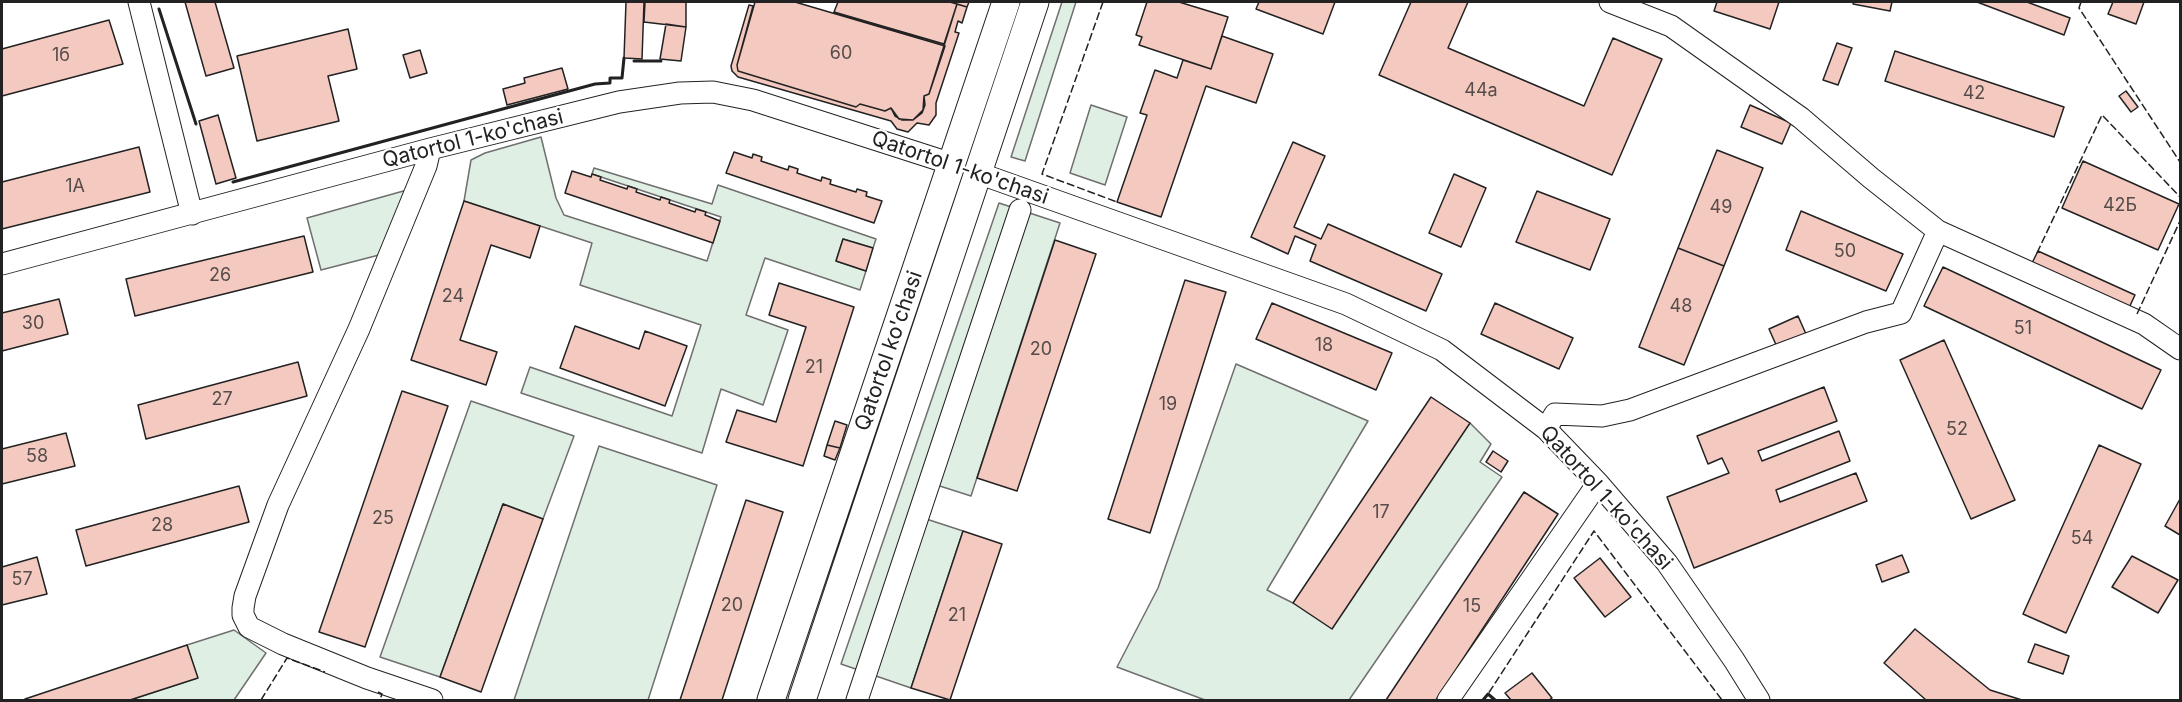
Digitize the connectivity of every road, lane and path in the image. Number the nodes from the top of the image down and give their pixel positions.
1 (139, 2) edge
2 (1006, 2) edge
3 (1035, 2) edge
4 (1610, 2) edge
5 (430, 149) junction
6 (952, 164) junction
7 (978, 173) junction
8 (1020, 210) dead end
9 (192, 214) junction
10 (1938, 231) junction
11 (2, 264) edge
12 (2181, 349) edge
13 (1546, 429) junction
14 (1598, 483) junction
15 (432, 700) edge
16 (771, 700) edge
17 (802, 700) edge
18 (857, 700) edge
19 (1448, 700) edge
20 (1759, 700) edge

1 - 9 street
2 - 6 main road, Qatortol ko'chasi
3 - 7 main road, Qatortol ko'chasi
4 - 10 street
5 - 6 street, Qatortol 1-ko'chasi
5 - 9 street, Qatortol 1-ko'chasi
5 - 15 street
6 - 7 main road, Qatortol 1-ko'chasi
6 - 16 main road, Qatortol ko'chasi
7 - 13 street, Qatortol 1-ko'chasi
7 - 17 main road, Qatortol ko'chasi
8 - 18 street
9 - 11 street, Qatortol 1-ko'chasi
10 - 12 street
10 - 13 street
13 - 14 street, Qatortol 1-ko'chasi
14 - 19 street
14 - 20 street, Qatortol 1-ko'chasi

